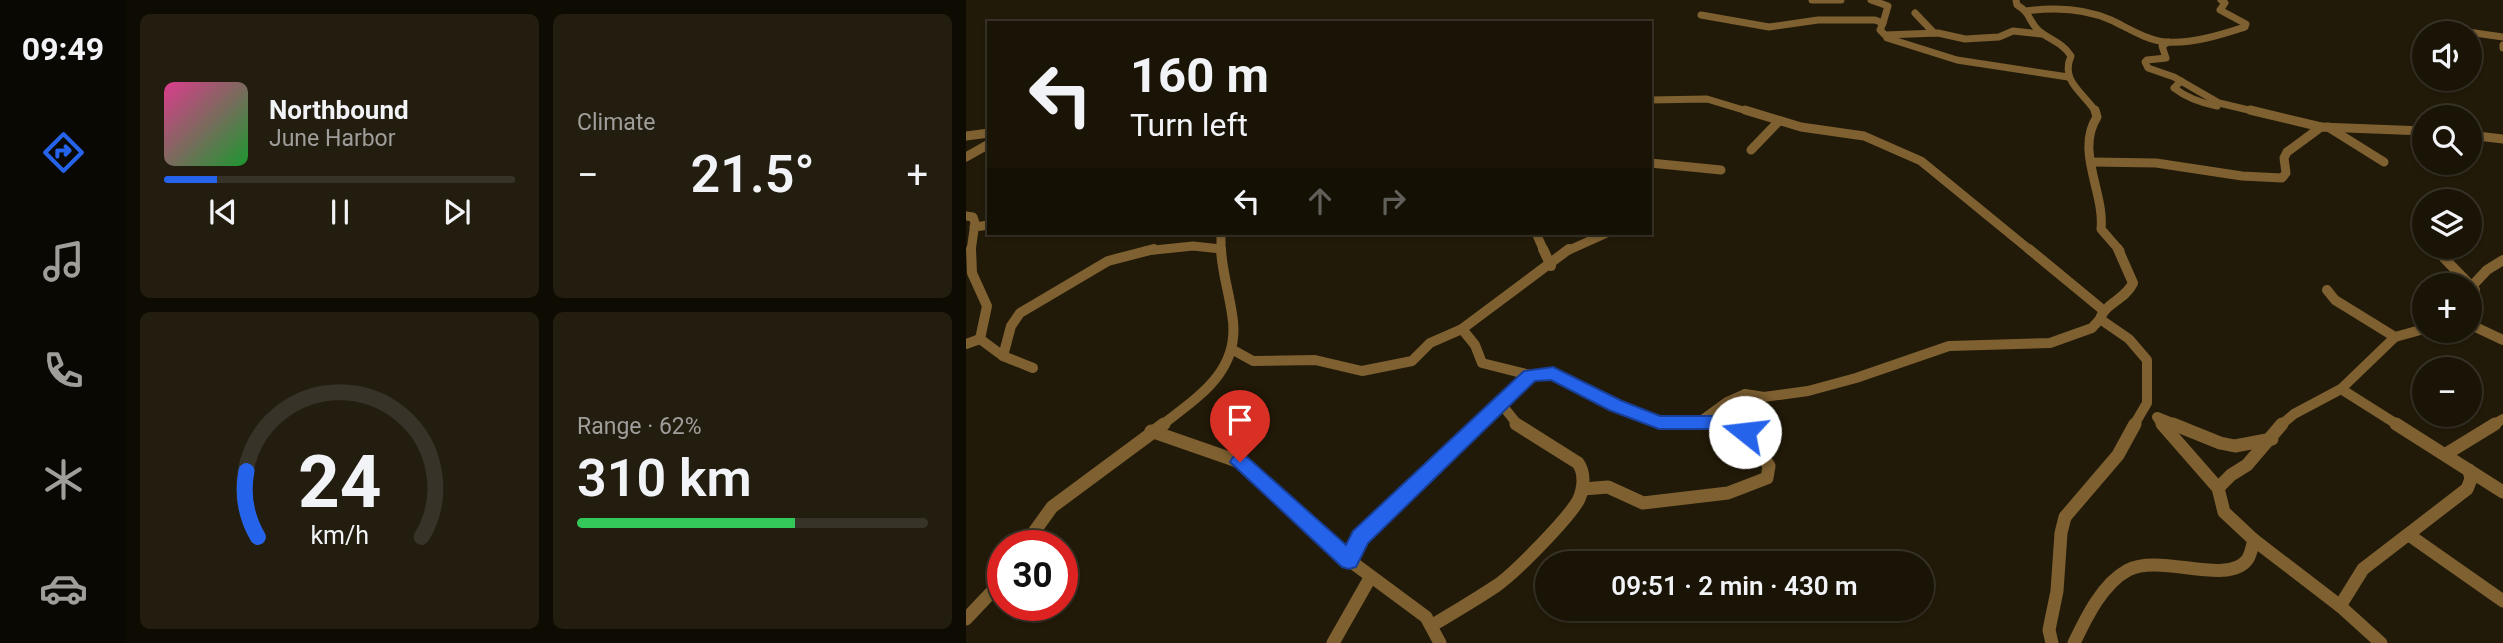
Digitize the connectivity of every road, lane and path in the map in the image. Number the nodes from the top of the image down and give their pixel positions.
1 (1812, 0) edge
2 (1841, 0) edge
3 (1873, 0) edge
4 (2016, 0) edge
5 (2221, 0) edge
6 (2026, 11) junction
7 (1915, 13) dead end
8 (1701, 15) dead end
9 (1883, 23) junction
10 (1934, 33) junction
11 (2041, 34) junction
12 (2482, 34) edge
13 (1885, 35) junction
14 (2503, 37) edge
15 (2168, 42) junction
16 (2068, 77) junction
17 (1652, 100) edge
18 (1779, 121) junction
19 (2325, 127) junction
20 (2412, 131) edge
21 (987, 134) edge
22 (2482, 136) edge
23 (966, 137) edge
24 (2503, 138) edge
25 (987, 142) edge
26 (987, 143) edge
27 (1751, 150) dead end
28 (966, 157) edge
29 (2092, 162) junction
30 (2384, 162) dead end
31 (1652, 163) edge
32 (1721, 170) dead end
33 (966, 216) edge
34 (987, 225) edge
35 (974, 227) junction
36 (1221, 235) edge
37 (1537, 235) edge
38 (1602, 235) edge
39 (1221, 249) junction
40 (2445, 259) edge
41 (2503, 260) edge
42 (1551, 266) junction
43 (2459, 273) edge
44 (2482, 275) edge
45 (2327, 290) dead end
46 (2101, 315) junction
47 (1462, 329) junction
48 (2482, 330) edge
49 (2412, 332) edge
50 (2395, 337) junction
51 (980, 340) junction
52 (2503, 341) edge
53 (966, 344) edge
54 (1234, 351) junction
55 (1003, 356) junction
56 (1033, 368) dead end
57 (1530, 376) junction
58 (2341, 389) junction
59 (1745, 394) junction
60 (2147, 403) junction
61 (1502, 405) junction
62 (2157, 417) junction
63 (2503, 419) edge
64 (1701, 421) junction
65 (1151, 431) junction
66 (1745, 432) junction
67 (2272, 439) junction
68 (2446, 454) junction
69 (2469, 470) junction
70 (2218, 488) junction
71 (1583, 489) junction
72 (2503, 492) edge
73 (1035, 530) edge
74 (2409, 535) junction
75 (2254, 540) junction
76 (1349, 560) junction
77 (1370, 578) junction
78 (987, 597) edge
79 (2503, 601) edge
80 (2340, 606) junction
81 (966, 620) edge
82 (1431, 626) junction
83 (1333, 643) edge
84 (1440, 643) edge
85 (2052, 643) edge
86 (2074, 643) edge
87 (2381, 643) edge

1 - 2 street
3 - 9 street
4 - 6 street
5 - 15 street
6 - 11 street
6 - 15 street
7 - 10 street
8 - 9 street
9 - 13 street
10 - 11 street
10 - 13 street
11 - 16 street
12 - 14 street
13 - 16 street
15 - 19 street
16 - 29 street
17 - 18 street
18 - 27 street
18 - 46 street
19 - 20 street
19 - 29 street
19 - 30 street
21 - 23 street
22 - 24 street
23 - 25 street
26 - 28 street
29 - 46 street
31 - 32 street
33 - 35 street
34 - 35 street
35 - 51 street
36 - 39 street
37 - 42 street
38 - 42 street
39 - 54 street
39 - 55 street
40 - 43 street
41 - 44 street
42 - 47 street
45 - 50 street
46 - 59 street
46 - 60 street
47 - 54 street
47 - 57 street
48 - 52 street
49 - 50 street
50 - 58 street
51 - 53 street
51 - 55 street
54 - 65 street
55 - 56 street
57 - 61 street
57 - 64 street
58 - 67 street
58 - 68 street
59 - 64 street
59 - 66 street
60 - 62 street
60 - 85 street
61 - 71 street
61 - 76 street
62 - 67 street
62 - 70 street
63 - 68 street
64 - 66 street
65 - 73 street
65 - 76 street
66 - 71 street
67 - 70 street
68 - 69 street
69 - 72 street
69 - 74 street
70 - 75 street
71 - 82 street
74 - 79 street
74 - 80 street
75 - 80 street
75 - 86 street
76 - 77 street
77 - 82 street
77 - 83 street
78 - 81 street
80 - 87 street
82 - 84 street

